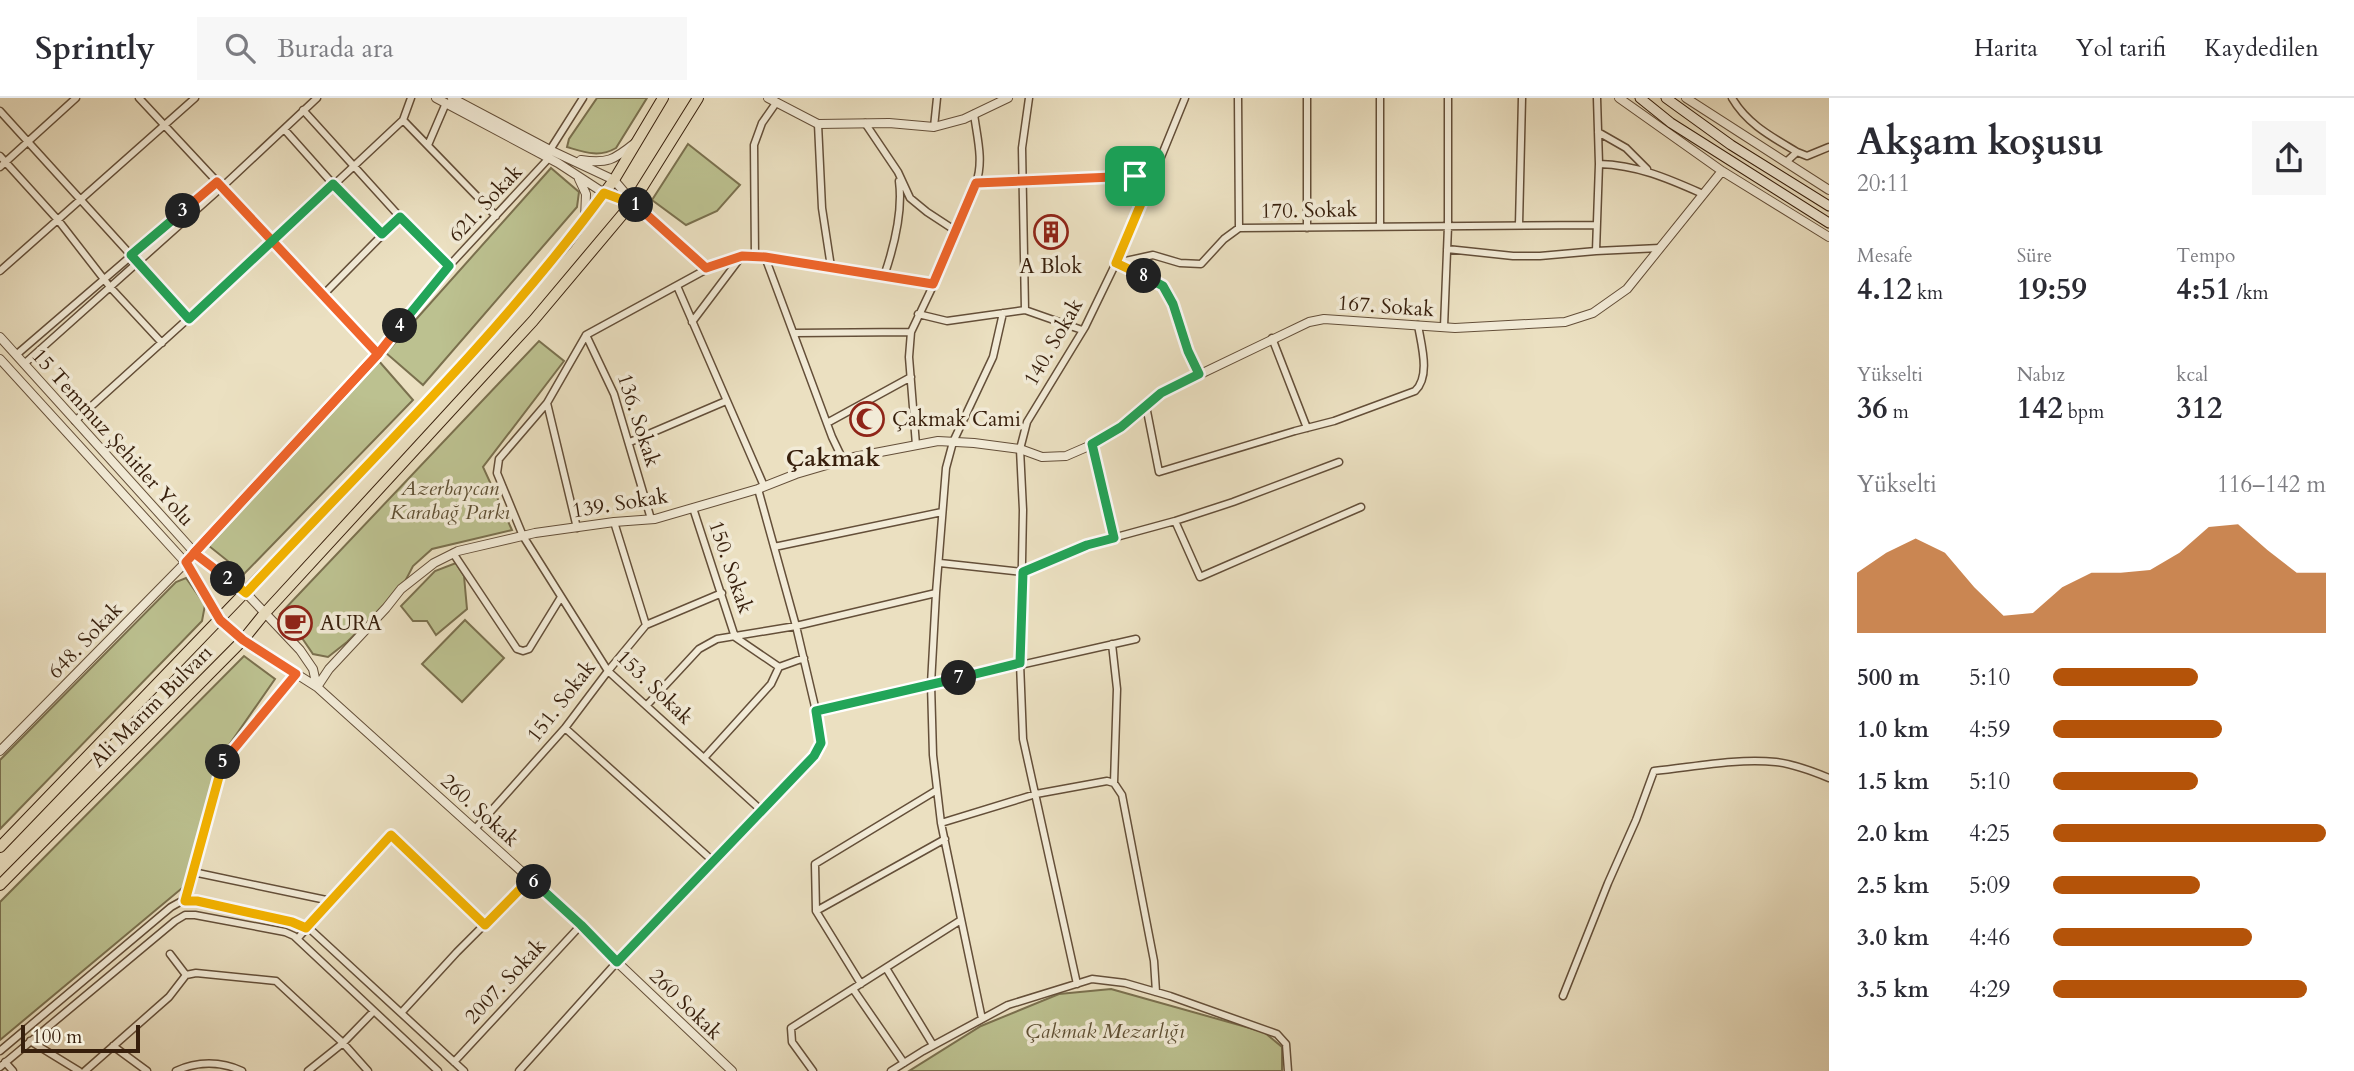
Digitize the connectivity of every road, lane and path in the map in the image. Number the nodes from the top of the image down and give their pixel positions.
1 (76, 98) edge
2 (139, 98) edge
3 (195, 98) edge
4 (317, 98) edge
5 (411, 98) edge
6 (436, 98) edge
7 (571, 98) edge
8 (663, 98) edge
9 (698, 98) edge
10 (937, 98) edge
11 (1008, 98) edge
12 (1029, 98) edge
13 (1185, 98) edge
14 (1238, 98) edge
15 (1307, 98) edge
16 (1380, 98) edge
17 (1448, 98) edge
18 (1522, 98) edge
19 (1597, 98) edge
20 (1619, 98) edge
21 (1640, 98) edge
22 (1666, 98) edge
23 (1686, 98) edge
24 (1731, 98) edge
25 (449, 100) edge
26 (772, 100) edge
27 (581, 101) edge
28 (993, 102) edge
29 (303, 110) junction
30 (0, 111) edge
31 (974, 114) junction
32 (403, 120) junction
33 (865, 123) junction
34 (818, 124) junction
35 (164, 125) junction
36 (934, 127) junction
37 (284, 129) junction
38 (1598, 132) junction
39 (28, 142) junction
40 (635, 143) junction
41 (428, 145) junction
42 (1829, 147) edge
43 (1797, 152) junction
44 (550, 154) junction
45 (0, 156) edge
46 (568, 159) junction
47 (1786, 162) junction
48 (1600, 164) junction
49 (3, 165) edge
50 (354, 165) junction
51 (570, 169) junction
52 (1649, 171) junction
53 (1723, 171) junction
54 (898, 172) junction
55 (614, 180) junction
56 (1151, 180) junction
57 (1022, 181) junction
58 (976, 183) junction
59 (220, 184) junction
60 (333, 184) junction
61 (1829, 190) edge
62 (604, 193) junction
63 (1703, 194) junction
64 (81, 200) junction
65 (633, 202) junction
66 (1829, 206) edge
67 (496, 216) junction
68 (400, 217) junction
69 (585, 219) junction
70 (58, 220) junction
71 (1829, 223) edge
72 (1519, 225) junction
73 (1596, 225) junction
74 (1448, 226) junction
75 (1380, 227) junction
76 (1239, 228) junction
77 (1307, 228) junction
78 (956, 231) junction
79 (382, 234) junction
80 (1829, 237) edge
81 (274, 241) junction
82 (1660, 248) junction
83 (1447, 249) junction
84 (1597, 251) junction
85 (131, 255) junction
86 (742, 256) junction
87 (755, 257) junction
88 (765, 257) junction
89 (138, 262) junction
90 (1116, 263) junction
91 (449, 266) junction
92 (831, 267) junction
93 (706, 268) junction
94 (0, 271) edge
95 (884, 276) junction
96 (104, 279) junction
97 (933, 284) junction
98 (677, 286) junction
99 (110, 287) junction
100 (323, 295) junction
101 (1025, 310) junction
102 (1003, 313) junction
103 (918, 314) junction
104 (189, 319) junction
105 (692, 322) junction
106 (1418, 325) junction
107 (1444, 327) junction
108 (1082, 330) junction
109 (911, 332) junction
110 (795, 333) junction
111 (586, 335) junction
112 (0, 337) edge
113 (1272, 338) junction
114 (162, 343) junction
115 (378, 354) junction
116 (16, 355) junction
117 (0, 359) edge
118 (24, 364) junction
119 (1199, 374) junction
120 (911, 377) junction
121 (726, 401) junction
122 (547, 403) junction
123 (1146, 406) junction
124 (75, 421) junction
125 (827, 423) junction
126 (1307, 428) junction
127 (629, 442) junction
128 (953, 442) junction
129 (1092, 444) junction
130 (916, 445) junction
131 (1020, 449) junction
132 (843, 460) junction
133 (1339, 462) dead end
134 (761, 488) junction
135 (1361, 507) dead end
136 (692, 508) junction
137 (942, 512) junction
138 (651, 519) junction
139 (614, 522) junction
140 (1175, 522) junction
141 (577, 528) junction
142 (523, 536) junction
143 (1114, 538) junction
144 (774, 547) junction
145 (194, 553) junction
146 (453, 554) junction
147 (186, 562) junction
148 (940, 563) junction
149 (1023, 572) junction
150 (246, 593) junction
151 (722, 593) junction
152 (936, 593) junction
153 (561, 597) junction
154 (264, 614) junction
155 (220, 620) junction
156 (646, 625) junction
157 (796, 626) junction
158 (736, 637) junction
159 (1136, 639) dead end
160 (243, 640) junction
161 (1112, 644) junction
162 (804, 658) junction
163 (1020, 663) junction
164 (779, 667) junction
165 (608, 671) junction
166 (296, 674) junction
167 (931, 684) junction
168 (317, 687) junction
169 (647, 705) junction
170 (816, 711) junction
171 (565, 728) junction
172 (0, 751) edge
173 (704, 758) junction
174 (1829, 778) edge
175 (1114, 783) junction
176 (937, 790) junction
177 (1036, 794) junction
178 (762, 811) junction
179 (941, 823) junction
180 (475, 829) junction
181 (944, 839) junction
182 (0, 846) edge
183 (714, 862) junction
184 (193, 872) junction
185 (530, 879) junction
186 (0, 885) edge
187 (185, 901) junction
188 (331, 901) junction
189 (816, 911) junction
190 (961, 919) junction
191 (485, 925) junction
192 (581, 925) junction
193 (306, 928) junction
194 (298, 938) junction
195 (170, 954) dead end
196 (617, 962) junction
197 (886, 968) junction
198 (186, 975) junction
199 (861, 984) junction
200 (1077, 984) junction
201 (853, 989) junction
202 (1156, 992) junction
203 (1563, 996) dead end
204 (374, 1011) junction
205 (401, 1013) junction
206 (982, 1020) junction
207 (30, 1041) junction
208 (343, 1043) junction
209 (933, 1045) junction
210 (113, 1046) junction
211 (0, 1051) edge
212 (454, 1062) junction
213 (904, 1063) junction
214 (3, 1065) edge
215 (13, 1071) edge
216 (79, 1071) edge
217 (85, 1071) edge
218 (147, 1071) edge
219 (176, 1071) edge
220 (242, 1071) edge
221 (308, 1071) edge
222 (368, 1071) edge
223 (438, 1071) edge
224 (464, 1071) edge
225 (519, 1071) edge
226 (732, 1071) edge
227 (813, 1071) edge
228 (891, 1071) edge
229 (1288, 1071) edge

1 - 39 street
2 - 35 street
3 - 35 street
4 - 29 street
5 - 32 street
6 - 25 street
7 - 27 street
8 - 40 main road, Ali Marım Bulvarı
9 - 65 main road, Ali Marım Bulvarı
10 - 36 street
11 - 28 street
12 - 57 street
13 - 56 street, 140. Sokak
14 - 76 street
15 - 77 street
16 - 75 street
17 - 74 street
18 - 72 street
19 - 38 street
20 - 53 street
21 - 71 main road
22 - 66 main road
23 - 47 street
24 - 43 street
25 - 41 street
25 - 44 street
26 - 34 street
26 - 87 street
27 - 44 street, 621. Sokak
28 - 31 street
29 - 37 street
29 - 50 street
30 - 39 street
31 - 36 street
31 - 58 street
32 - 41 street
32 - 50 street
33 - 34 street
33 - 36 street
33 - 54 street
34 - 92 street
35 - 59 street
35 - 64 street
37 - 59 street
37 - 60 street
38 - 48 street
38 - 52 street
39 - 49 street
39 - 64 street
40 - 46 street
40 - 55 main road, Ali Marım Bulvarı
41 - 67 street
42 - 43 street
43 - 47 street
44 - 46 street
44 - 51 street
44 - 67 street, 621. Sokak
45 - 49 street
46 - 55 street
47 - 61 street
48 - 52 street
48 - 73 street
49 - 70 street
50 - 60 street
50 - 68 street
51 - 62 street
51 - 69 street
52 - 63 street
53 - 63 street, 167. Sokak
53 - 80 street
54 - 78 street
54 - 95 street
55 - 62 main road, Ali Marım Bulvarı
55 - 65 street
56 - 57 street
56 - 90 street, 140. Sokak
57 - 58 street
57 - 101 street
58 - 78 street
59 - 81 street
59 - 85 street
59 - 89 street
60 - 79 street
60 - 81 street
62 - 65 street
62 - 69 main road, Ali Marım Bulvarı
63 - 82 street, 167. Sokak
64 - 70 street
64 - 85 street
65 - 93 street
65 - 154 main road, Ali Marım Bulvarı
67 - 91 street, 621. Sokak
68 - 79 street
68 - 91 street
69 - 150 main road, Ali Marım Bulvarı
70 - 94 street
70 - 96 street
72 - 73 street, 170. Sokak
72 - 74 street, 170. Sokak
73 - 84 street
74 - 75 street, 170. Sokak
74 - 83 street
75 - 77 street, 170. Sokak
76 - 77 street, 170. Sokak
76 - 90 street, 170. Sokak
78 - 97 street
79 - 100 street
81 - 100 street
81 - 104 street
82 - 84 street
82 - 107 street, 167. Sokak
83 - 84 street
83 - 107 street
85 - 89 street
85 - 96 street
86 - 87 street
86 - 93 street
86 - 105 street
87 - 88 street
88 - 92 street
88 - 110 street
89 - 99 street
89 - 104 street
90 - 108 street, 140. Sokak
90 - 119 street
91 - 115 street, 621. Sokak
92 - 95 street
93 - 98 street
95 - 97 street
96 - 99 street
96 - 116 street
97 - 103 street
98 - 105 street
98 - 111 street
99 - 114 street
99 - 118 street
100 - 115 street
101 - 102 street
101 - 108 street
102 - 103 street
102 - 128 street
103 - 109 street
104 - 114 street
105 - 121 street
106 - 107 street, 167. Sokak
106 - 113 street, 167. Sokak
106 - 126 street
108 - 131 street, 140. Sokak
109 - 110 street
109 - 120 street
110 - 125 street
111 - 122 street
111 - 127 street, 136. Sokak
112 - 116 street, 15 Temmuz Şehitler Yolu
113 - 119 street, 167. Sokak
113 - 126 street
114 - 124 street
115 - 145 street, 621. Sokak
116 - 118 street, 15 Temmuz Şehitler Yolu
117 - 147 street, 15 Temmuz Şehitler Yolu
118 - 124 street, 15 Temmuz Şehitler Yolu
119 - 123 street, 167. Sokak
120 - 125 street
120 - 130 street
121 - 127 street
121 - 134 street
122 - 141 street
122 - 142 street, 153. Sokak
123 - 126 street
123 - 129 street, 167. Sokak
124 - 145 street, 15 Temmuz Şehitler Yolu
125 - 132 street
127 - 138 street, 136. Sokak
128 - 130 street, 139. Sokak
128 - 131 street, 139. Sokak
128 - 137 street
129 - 131 street, 167. Sokak
129 - 143 street
130 - 132 street, 139. Sokak
131 - 149 street
132 - 134 street, 139. Sokak
133 - 140 street
134 - 136 street, 139. Sokak
134 - 144 street
135 - 140 street
136 - 138 street, 139. Sokak
136 - 151 street, 150. Sokak
137 - 144 street
137 - 148 street
138 - 139 street, 139. Sokak
139 - 141 street, 139. Sokak
139 - 156 street
140 - 143 street
141 - 142 street, 139. Sokak
142 - 146 street, 139. Sokak
142 - 153 street, 153. Sokak
143 - 149 street
144 - 157 street
145 - 147 street, 648. Sokak
145 - 150 street, 15 Temmuz Şehitler Yolu
146 - 153 street
146 - 168 street, 139. Sokak
147 - 155 street, 15 Temmuz Şehitler Yolu
147 - 172 street, 648. Sokak
148 - 149 street
148 - 152 street
149 - 163 street
150 - 154 street, 15 Temmuz Şehitler Yolu
150 - 155 main road, Ali Marım Bulvarı
151 - 156 street, 151. Sokak
151 - 158 street, 150. Sokak
152 - 157 street
152 - 167 street
153 - 165 street, 153. Sokak
154 - 160 main road, Ali Marım Bulvarı
154 - 168 street, 15 Temmuz Şehitler Yolu
155 - 160 street, 15 Temmuz Şehitler Yolu
155 - 182 main road, Ali Marım Bulvarı
156 - 165 street, 151. Sokak
157 - 158 street
157 - 162 street
158 - 164 street
158 - 169 street
159 - 161 street
160 - 166 street, 15 Temmuz Şehitler Yolu
160 - 186 main road, Ali Marım Bulvarı
161 - 163 street
161 - 175 street
162 - 164 street
162 - 170 street
163 - 167 street
163 - 177 street
164 - 173 street
165 - 169 street, 153. Sokak
165 - 171 street, 151. Sokak
166 - 168 street, 15 Temmuz Şehitler Yolu
166 - 184 street
167 - 170 street
167 - 176 street
168 - 180 street, 260. Sokak
169 - 173 street, 153. Sokak
170 - 178 street
171 - 180 street, 151. Sokak
171 - 183 street
173 - 178 street, 153. Sokak
174 - 203 street
175 - 177 street
175 - 202 street
176 - 179 street
176 - 189 street
177 - 179 street
177 - 200 street
178 - 183 street
179 - 181 street
180 - 185 street, 260. Sokak
181 - 189 street
181 - 190 street
183 - 196 street
184 - 187 street
184 - 188 street
185 - 191 street
185 - 192 street, 260. Sokak
187 - 193 street
187 - 211 street
188 - 191 street
188 - 193 street
189 - 199 street
190 - 197 street
190 - 206 street
191 - 205 street
192 - 196 street, 260. Sokak
192 - 212 street, 2007. Sokak
193 - 194 street
193 - 205 street
194 - 204 street
194 - 207 street
195 - 198 street
196 - 225 street
196 - 226 street, 260 Sokak
197 - 199 street
197 - 209 street
198 - 208 street
198 - 210 street
199 - 201 street
200 - 202 street
200 - 206 street
201 - 213 street
201 - 227 street
202 - 229 street
204 - 208 street
204 - 223 street
205 - 212 street
206 - 209 street
207 - 214 street
207 - 216 street
208 - 221 street
208 - 222 street
209 - 213 street
210 - 217 street
210 - 218 street
212 - 224 street
213 - 228 street
214 - 215 street
219 - 220 street

